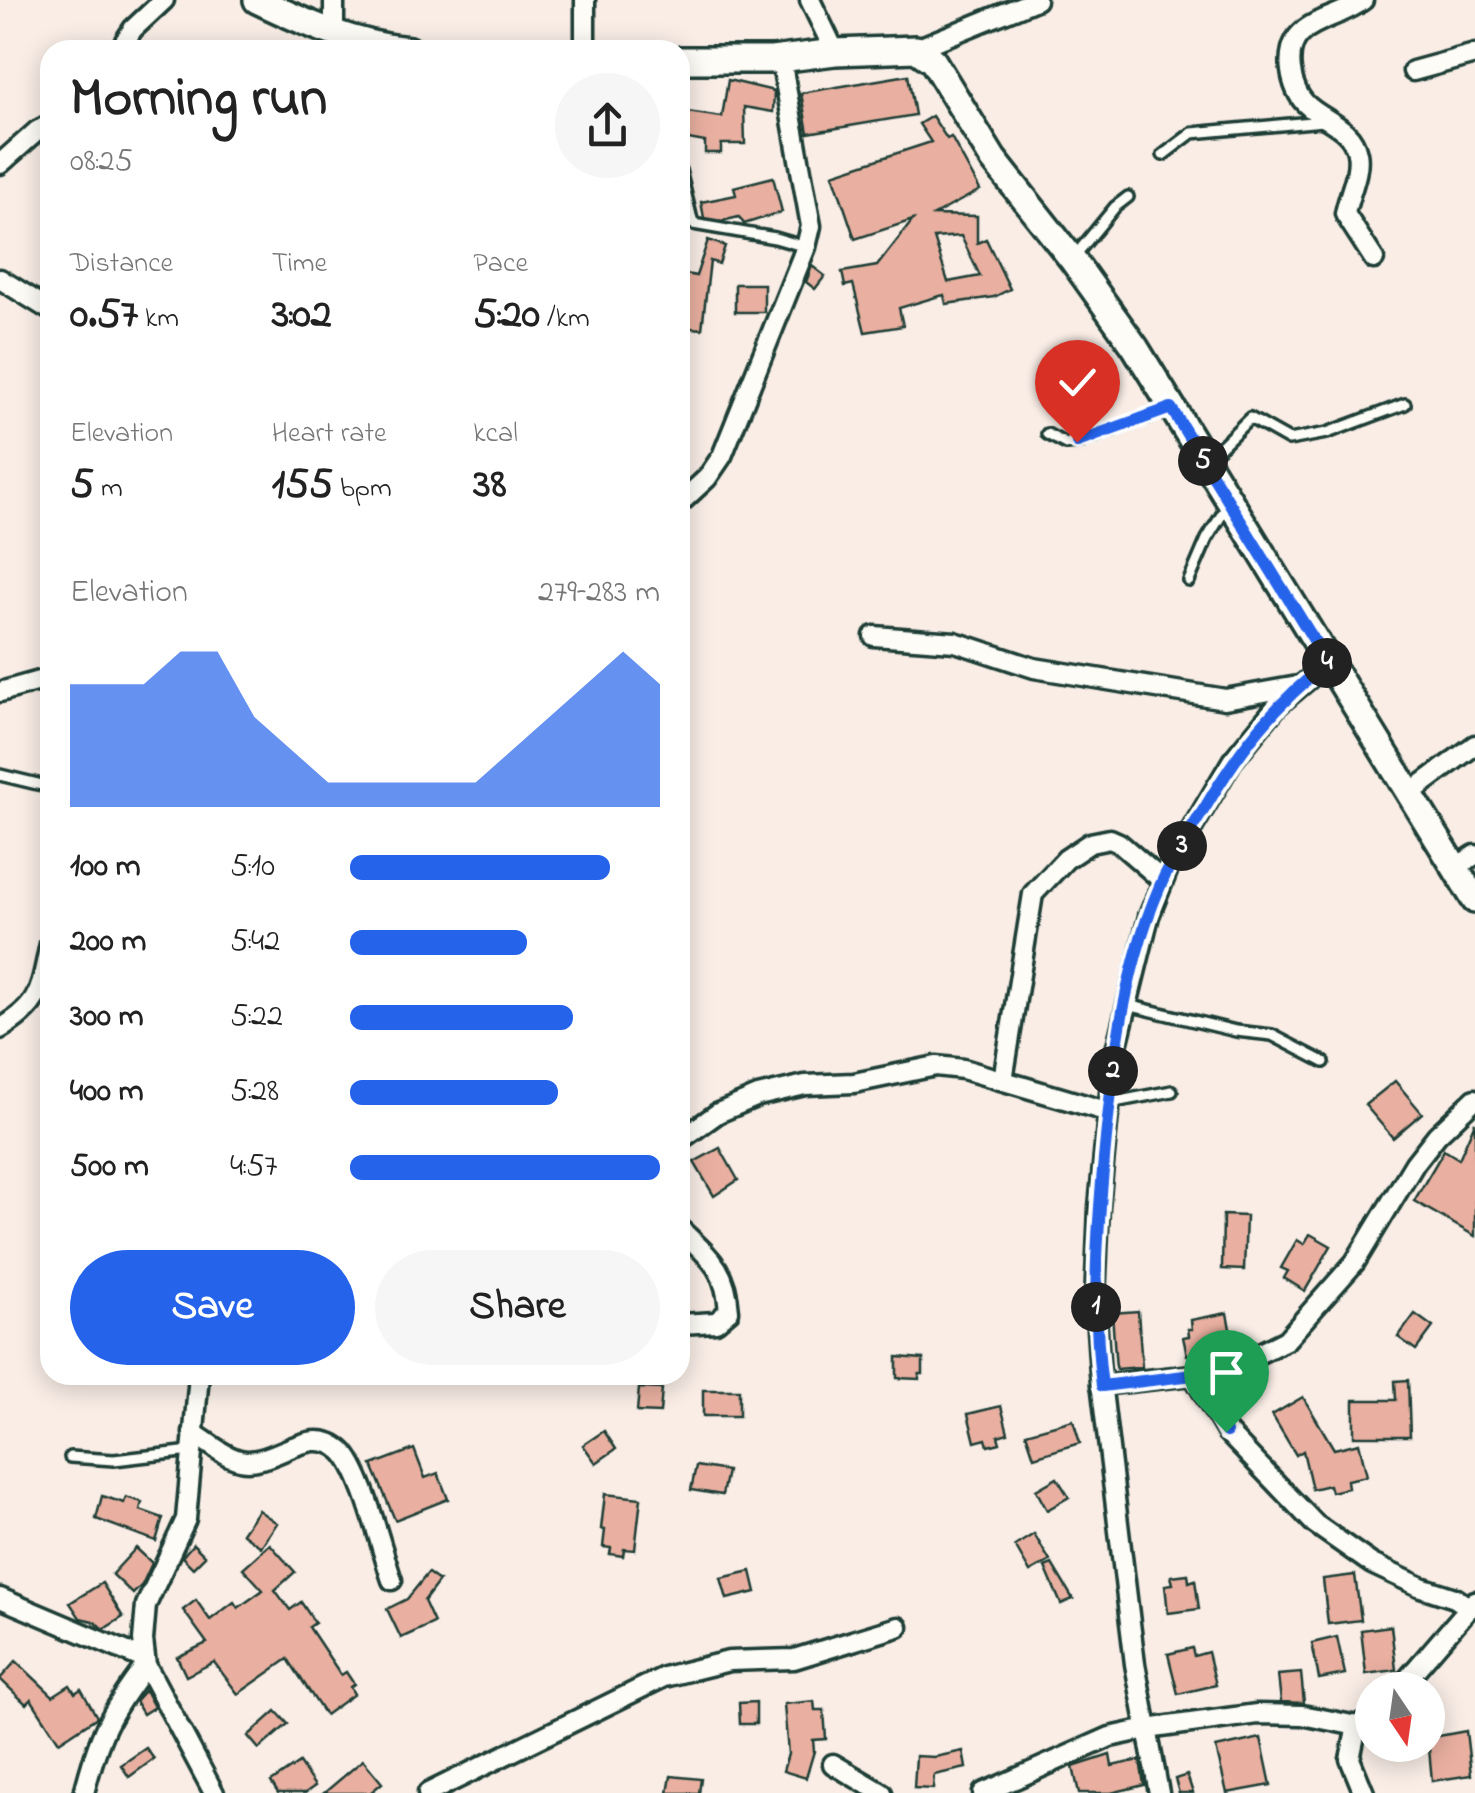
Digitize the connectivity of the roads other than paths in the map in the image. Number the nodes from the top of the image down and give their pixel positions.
1 (164, 0) edge
2 (257, 0) edge
3 (334, 0) edge
4 (585, 0) edge
5 (810, 0) edge
6 (1036, 0) edge
7 (1363, 0) edge
8 (125, 40) edge
9 (347, 40) edge
10 (349, 40) edge
11 (585, 40) edge
12 (916, 49) junction
13 (836, 52) junction
14 (1475, 54) edge
15 (781, 59) junction
16 (690, 60) edge
17 (1413, 71) dead end
18 (1331, 120) junction
19 (40, 131) edge
20 (1163, 155) dead end
21 (0, 164) edge
22 (1128, 197) dead end
23 (690, 212) edge
24 (806, 248) junction
25 (1072, 259) junction
26 (1374, 259) dead end
27 (0, 279) edge
28 (40, 304) edge
29 (1405, 404) dead end
30 (1171, 408) junction
31 (1047, 434) dead end
32 (1204, 463) junction
33 (690, 493) edge
34 (1229, 504) junction
35 (1189, 581) dead end
36 (874, 636) dead end
37 (1328, 663) junction
38 (40, 681) edge
39 (1298, 686) junction
40 (0, 692) edge
41 (1475, 745) edge
42 (0, 774) edge
43 (40, 784) edge
44 (1410, 794) junction
45 (1465, 862) edge
46 (1163, 881) junction
47 (1475, 900) edge
48 (40, 988) edge
49 (1125, 1004) junction
50 (0, 1029) edge
51 (1324, 1062) dead end
52 (1003, 1080) junction
53 (1172, 1090) dead end
54 (1475, 1099) edge
55 (1109, 1107) junction
56 (690, 1133) edge
57 (690, 1238) edge
58 (690, 1323) edge
59 (1193, 1375) junction
60 (198, 1385) edge
61 (1102, 1386) junction
62 (192, 1442) junction
63 (70, 1457) dead end
64 (392, 1580) dead end
65 (0, 1598) edge
66 (1472, 1604) edge
67 (898, 1627) dead end
68 (145, 1662) junction
69 (1413, 1672) edge
70 (1355, 1720) edge
71 (1147, 1729) junction
72 (1355, 1745) edge
73 (833, 1764) dead end
74 (84, 1793) edge
75 (214, 1793) edge
76 (428, 1793) edge
77 (882, 1793) edge
78 (983, 1793) edge
79 (1160, 1793) edge
80 (1364, 1793) edge

1 - 8 street
2 - 9 main road
3 - 10 street
4 - 11 street
5 - 13 street
6 - 12 street
7 - 18 street
12 - 13 main road
12 - 25 main road
13 - 15 main road
14 - 17 street
15 - 16 main road
15 - 24 street
18 - 20 lane
18 - 26 street
19 - 21 street
22 - 25 lane
23 - 24 lane
24 - 33 street
25 - 30 main road
27 - 28 street
29 - 32 lane
30 - 31 lane
30 - 32 main road
32 - 34 main road
34 - 35 lane
34 - 37 main road
36 - 39 street
37 - 39 street
37 - 44 main road
38 - 40 street
39 - 46 street
41 - 44 street
42 - 43 lane
44 - 45 main road
45 - 47 main road
46 - 49 street
46 - 52 street
48 - 50 street
49 - 51 lane
49 - 55 street
52 - 55 street
52 - 56 street
53 - 55 lane
54 - 59 street
55 - 61 street
57 - 58 street
59 - 61 street
59 - 66 street
60 - 62 street
61 - 71 street
62 - 63 lane
62 - 64 street
62 - 68 street
65 - 68 street
66 - 69 street
67 - 76 street
68 - 74 street
68 - 75 street
70 - 71 street
71 - 78 street
71 - 79 street
72 - 80 street
73 - 77 street

